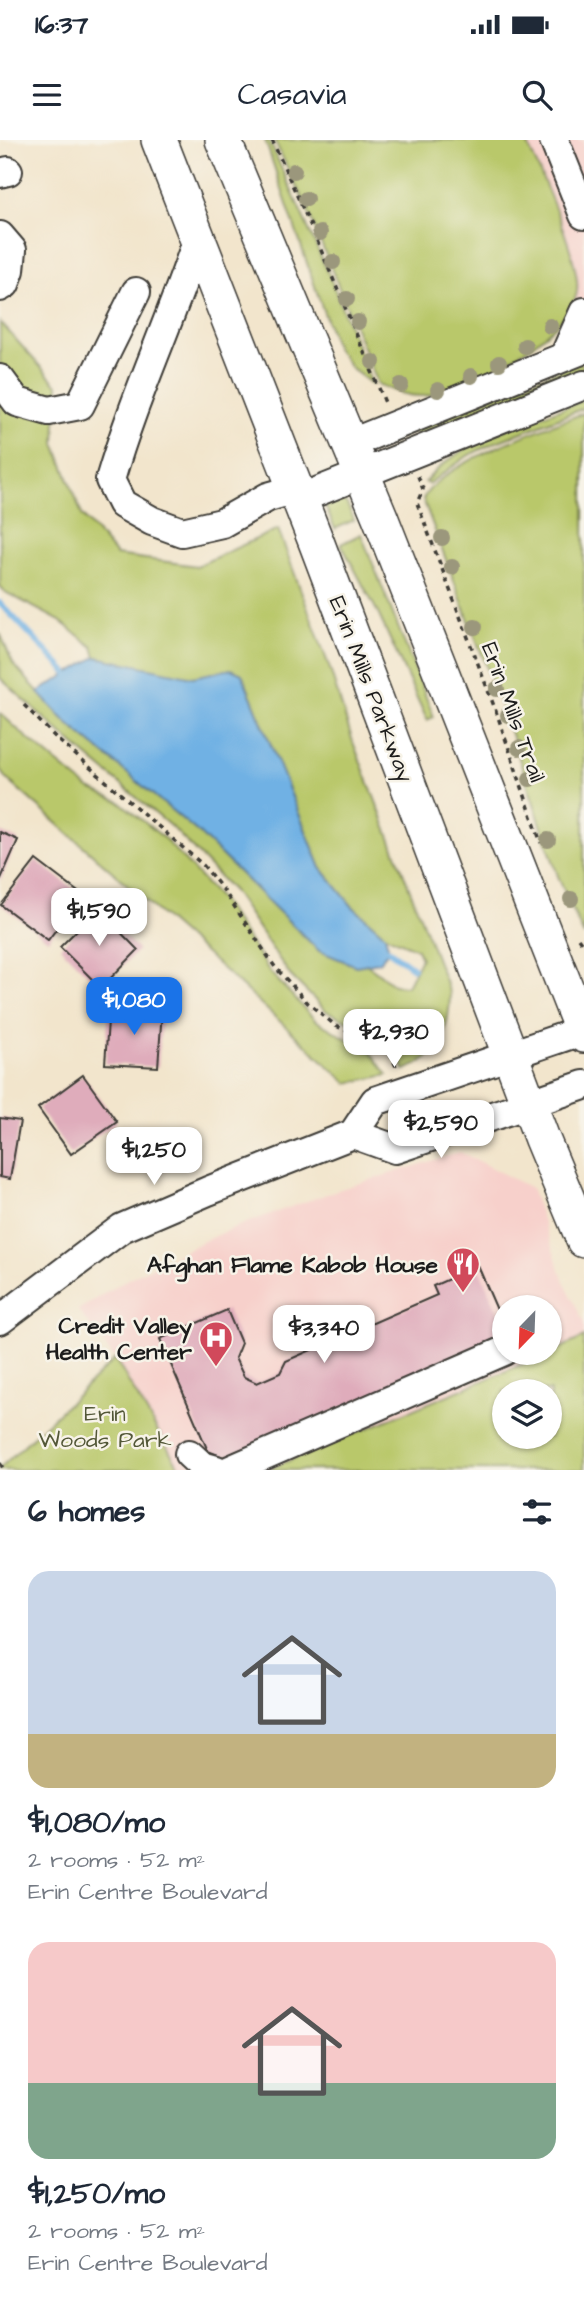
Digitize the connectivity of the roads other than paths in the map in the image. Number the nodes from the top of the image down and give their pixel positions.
1 (159, 140) edge
2 (223, 140) edge
3 (567, 152) edge
4 (584, 215) edge
5 (0, 236) edge
6 (198, 238) junction
7 (0, 287) edge
8 (136, 292) dead end
9 (584, 312) edge
10 (574, 353) edge
11 (0, 379) edge
12 (584, 385) edge
13 (355, 459) junction
14 (298, 494) junction
15 (583, 1032) edge
16 (511, 1055) junction
17 (584, 1086) edge
18 (529, 1104) junction
19 (353, 1134) junction
20 (584, 1240) edge
21 (0, 1320) edge
22 (492, 1356) edge
23 (189, 1454) dead end
24 (216, 1470) edge
25 (230, 1470) edge

1 - 6 main road, Erin Mills Parkway
2 - 13 main road
3 - 4 street
5 - 7 street
6 - 14 main road, Erin Mills Parkway
6 - 14 street
8 - 11 street
9 - 10 street
10 - 13 street
12 - 13 street
13 - 14 street
13 - 15 main road
14 - 16 main road, Erin Mills Parkway
15 - 16 street
16 - 18 main road, Erin Mills Parkway
16 - 19 street
17 - 18 street
18 - 19 street
18 - 20 main road, Erin Mills Parkway
19 - 21 street
22 - 25 street
23 - 24 street

